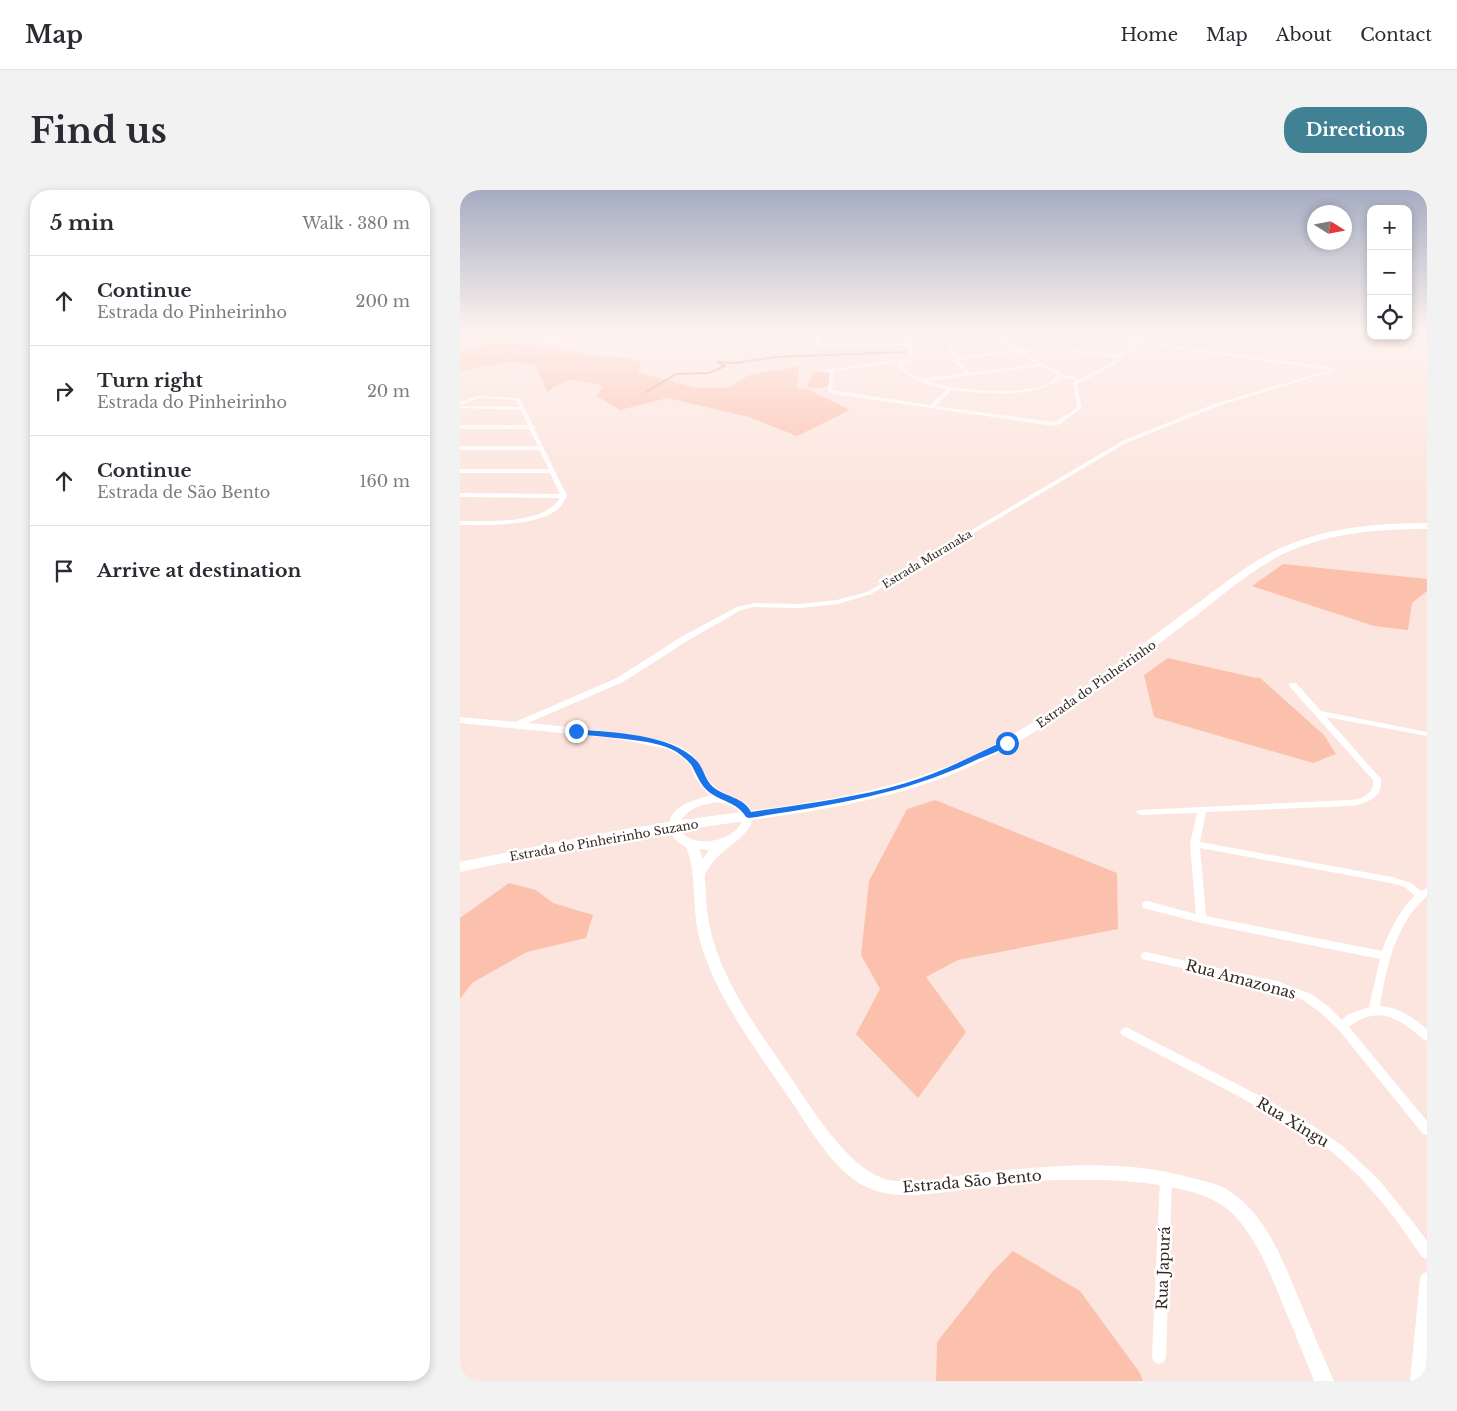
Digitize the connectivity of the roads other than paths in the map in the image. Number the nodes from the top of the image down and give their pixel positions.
1 (830, 387) edge
2 (942, 387) edge
3 (1039, 387) edge
4 (1074, 387) edge
5 (1277, 387) edge
6 (950, 389) junction
7 (460, 404) edge
8 (460, 407) edge
9 (931, 407) junction
10 (523, 409) junction
11 (460, 427) edge
12 (533, 427) junction
13 (460, 448) edge
14 (542, 448) junction
15 (460, 471) edge
16 (553, 471) junction
17 (460, 495) edge
18 (564, 496) junction
19 (460, 523) edge
20 (1427, 526) edge
21 (1293, 685) dead end
22 (1318, 713) junction
23 (460, 720) edge
24 (518, 724) junction
25 (1427, 734) edge
26 (700, 776) junction
27 (728, 799) junction
28 (697, 802) junction
29 (1202, 809) junction
30 (1141, 812) dead end
31 (749, 815) junction
32 (675, 826) junction
33 (726, 842) junction
34 (692, 844) junction
35 (1195, 844) junction
36 (460, 867) edge
37 (701, 870) junction
38 (1424, 893) edge
39 (1147, 905) dead end
40 (1201, 919) junction
41 (1146, 956) dead end
42 (1386, 956) junction
43 (1374, 1009) junction
44 (1342, 1026) junction
45 (1126, 1032) dead end
46 (1427, 1036) edge
47 (1427, 1130) edge
48 (1166, 1178) junction
49 (1427, 1252) edge
50 (1427, 1279) edge
51 (1159, 1357) dead end
52 (1324, 1381) edge
53 (1417, 1381) edge

1 - 9 street
2 - 6 street
3 - 6 street
4 - 9 street
5 - 24 street, Estrada Muranaka
6 - 9 street
7 - 10 street
8 - 10 street
10 - 12 street
11 - 12 street
12 - 14 street
13 - 14 street
14 - 16 street
15 - 16 street
16 - 18 street
17 - 18 street
18 - 19 street
20 - 31 main road, Estrada do Pinheirinho
21 - 22 street
22 - 25 street
22 - 29 street
23 - 24 street
24 - 26 street
26 - 27 street
26 - 28 street
27 - 28 street
27 - 31 street
28 - 32 street
29 - 30 street
29 - 35 street
31 - 32 main road, Estrada do Pinheirinho Suzano
31 - 33 street
32 - 34 street
32 - 36 main road, Estrada do Pinheirinho Suzano
33 - 34 street
33 - 37 street
34 - 37 street, Estrada São Bento
35 - 38 street
35 - 40 street
37 - 48 street, Estrada São Bento
38 - 42 street
39 - 40 street
40 - 42 street
41 - 44 street, Rua Amazonas
42 - 43 street
43 - 44 street
43 - 46 street
44 - 47 street, Rua Amazonas
45 - 49 street, Rua Xingu
48 - 51 street, Rua Japurá
48 - 52 street, Estrada São Bento
50 - 53 street

